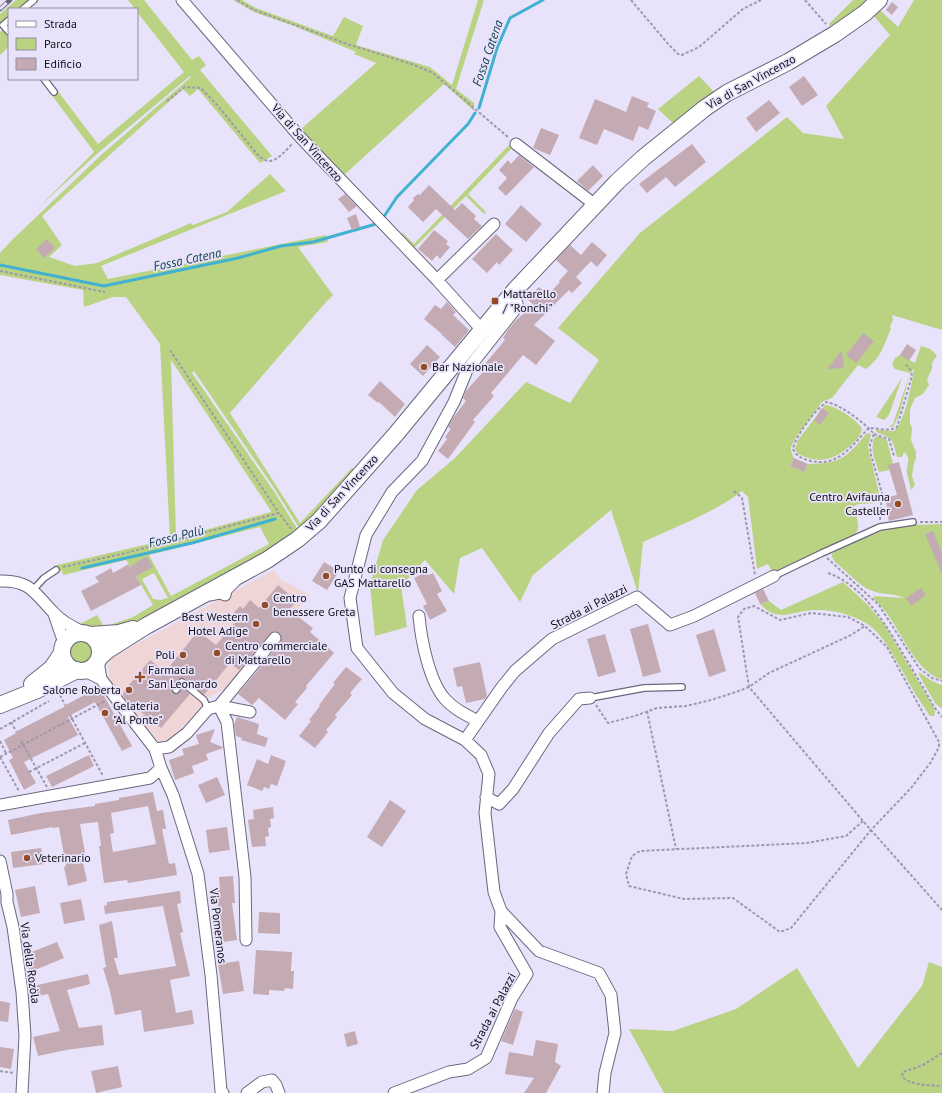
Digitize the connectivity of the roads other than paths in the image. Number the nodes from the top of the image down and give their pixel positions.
1 (34, 0) edge
2 (182, 0) edge
3 (879, 0) edge
4 (24, 8) edge
5 (8, 21) edge
6 (8, 31) edge
7 (45, 80) edge
8 (54, 92) dead end
9 (516, 144) road end
10 (594, 204) junction
11 (494, 224) dead end
12 (437, 280) junction
13 (503, 313) junction
14 (482, 330) junction
15 (913, 522) road end
16 (56, 570) road end
17 (774, 576) joint
18 (0, 581) edge
19 (33, 590) junction
20 (54, 614) junction
21 (419, 616) dead end
22 (146, 626) junction
23 (88, 634) junction
24 (275, 638) dead end
25 (63, 648) junction
26 (90, 665) junction
27 (682, 687) dead end
28 (176, 690) dead end
29 (590, 698) joint
30 (0, 704) edge
31 (210, 705) junction
32 (250, 712) dead end
33 (478, 721) junction
34 (465, 740) junction
35 (155, 749) junction
36 (161, 768) junction
37 (486, 797) junction
38 (0, 804) edge
39 (0, 861) edge
40 (3, 906) edge
41 (501, 911) junction
42 (246, 940) dead end
43 (22, 1093) edge
44 (223, 1093) edge
45 (247, 1093) edge
46 (279, 1093) edge
47 (394, 1093) edge
48 (604, 1093) edge

1 - 4 lane
2 - 12 street, Via di San Vincenzo
3 - 10 main road, Via di San Vincenzo
5 - 6 lane
7 - 8 lane
9 - 10 street
10 - 13 main road, Via di San Vincenzo
11 - 12 street
12 - 14 street, Via di San Vincenzo
13 - 14 main road, Via di San Vincenzo
13 - 34 street, Strada ai Palazzi
14 - 22 main road, Via di San Vincenzo
15 - 17 lane
16 - 19 lane
17 - 33 street, Strada ai Palazzi
18 - 19 street
19 - 20 street
20 - 23 street
20 - 25 street
21 - 33 street
22 - 23 main road, Via di San Vincenzo
22 - 26 main road, Via di San Vincenzo
23 - 25 main road
23 - 26 main road
24 - 31 street
25 - 26 main road
25 - 30 main road
26 - 30 main road, Via di San Vincenzo
26 - 35 street, Via Pomeranos
27 - 29 lane
28 - 31 lane
29 - 37 street
31 - 32 street
31 - 35 street
31 - 42 street
33 - 34 street, Strada ai Palazzi
34 - 37 street, Strada ai Palazzi
35 - 36 street, Via Pomeranos
36 - 38 street
36 - 44 street, Via Pomeranos
37 - 41 street, Strada ai Palazzi
39 - 40 street, Via della Rozòla
40 - 43 street, Via della Rozòla
41 - 47 street, Strada ai Palazzi
41 - 48 street, Strada ai Palazzi
45 - 46 street

